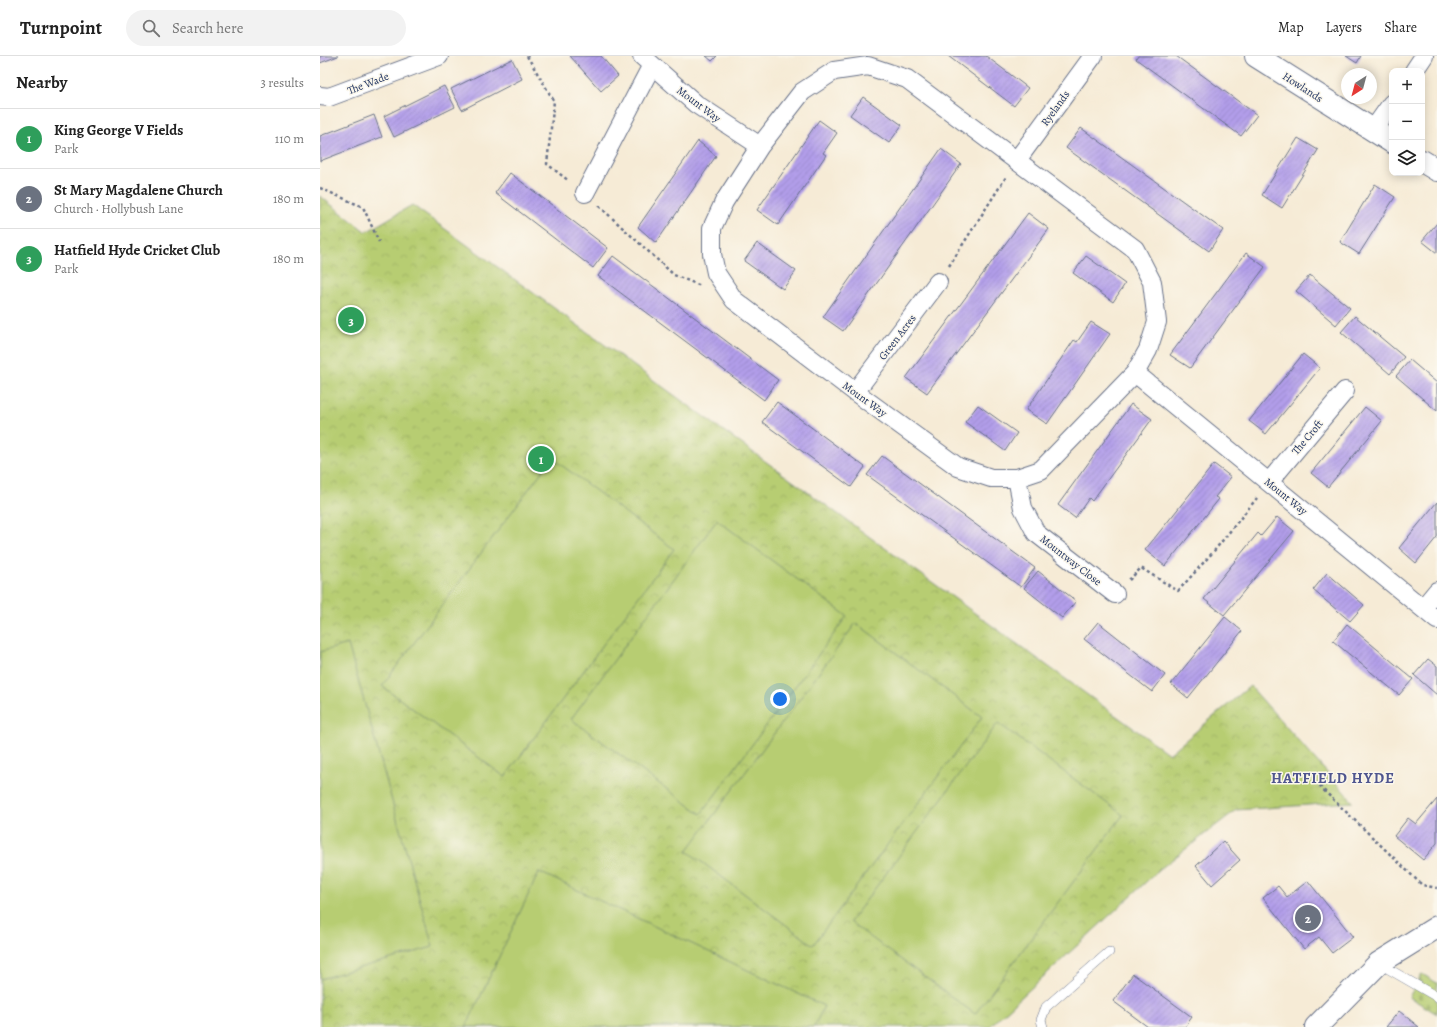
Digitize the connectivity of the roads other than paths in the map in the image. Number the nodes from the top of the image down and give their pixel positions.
1 (439, 56) edge
2 (1092, 56) edge
3 (1256, 56) edge
4 (1424, 56) edge
5 (647, 61) edge
6 (1416, 68) edge
7 (320, 96) edge
8 (1391, 104) edge
9 (1373, 130) junction
10 (1389, 140) edge
11 (760, 146) junction
12 (1017, 160) junction
13 (1425, 163) edge
14 (1437, 170) edge
15 (585, 193) dead end
16 (938, 282) road end
17 (1135, 373) junction
18 (856, 392) junction
19 (1345, 392) dead end
20 (1017, 478) junction
21 (1269, 482) junction
22 (1437, 591) edge
23 (1115, 594) road end
24 (1423, 608) junction
25 (1437, 620) edge
26 (1437, 927) edge
27 (1109, 952) dead end
28 (1379, 963) junction
29 (1437, 997) edge
30 (1043, 1027) edge
31 (1316, 1027) edge

1 - 7 street, The Wade
2 - 12 street, Ryelands
3 - 9 street, Howlands
4 - 6 street
5 - 11 street, Mount Way
5 - 15 street
8 - 9 street
9 - 10 street, Howlands
11 - 12 street, Mount Way
11 - 18 street, Mount Way
12 - 17 street, Mount Way
13 - 14 street
16 - 18 street, Green Acres
17 - 20 street, Mount Way
17 - 21 street, Mount Way
18 - 20 street, Mount Way
19 - 21 street, The Croft
20 - 23 street, Mountway Close
21 - 24 street, Mount Way
22 - 24 street
24 - 25 street, Mount Way
26 - 28 street
27 - 30 lane
28 - 29 lane
28 - 31 street

